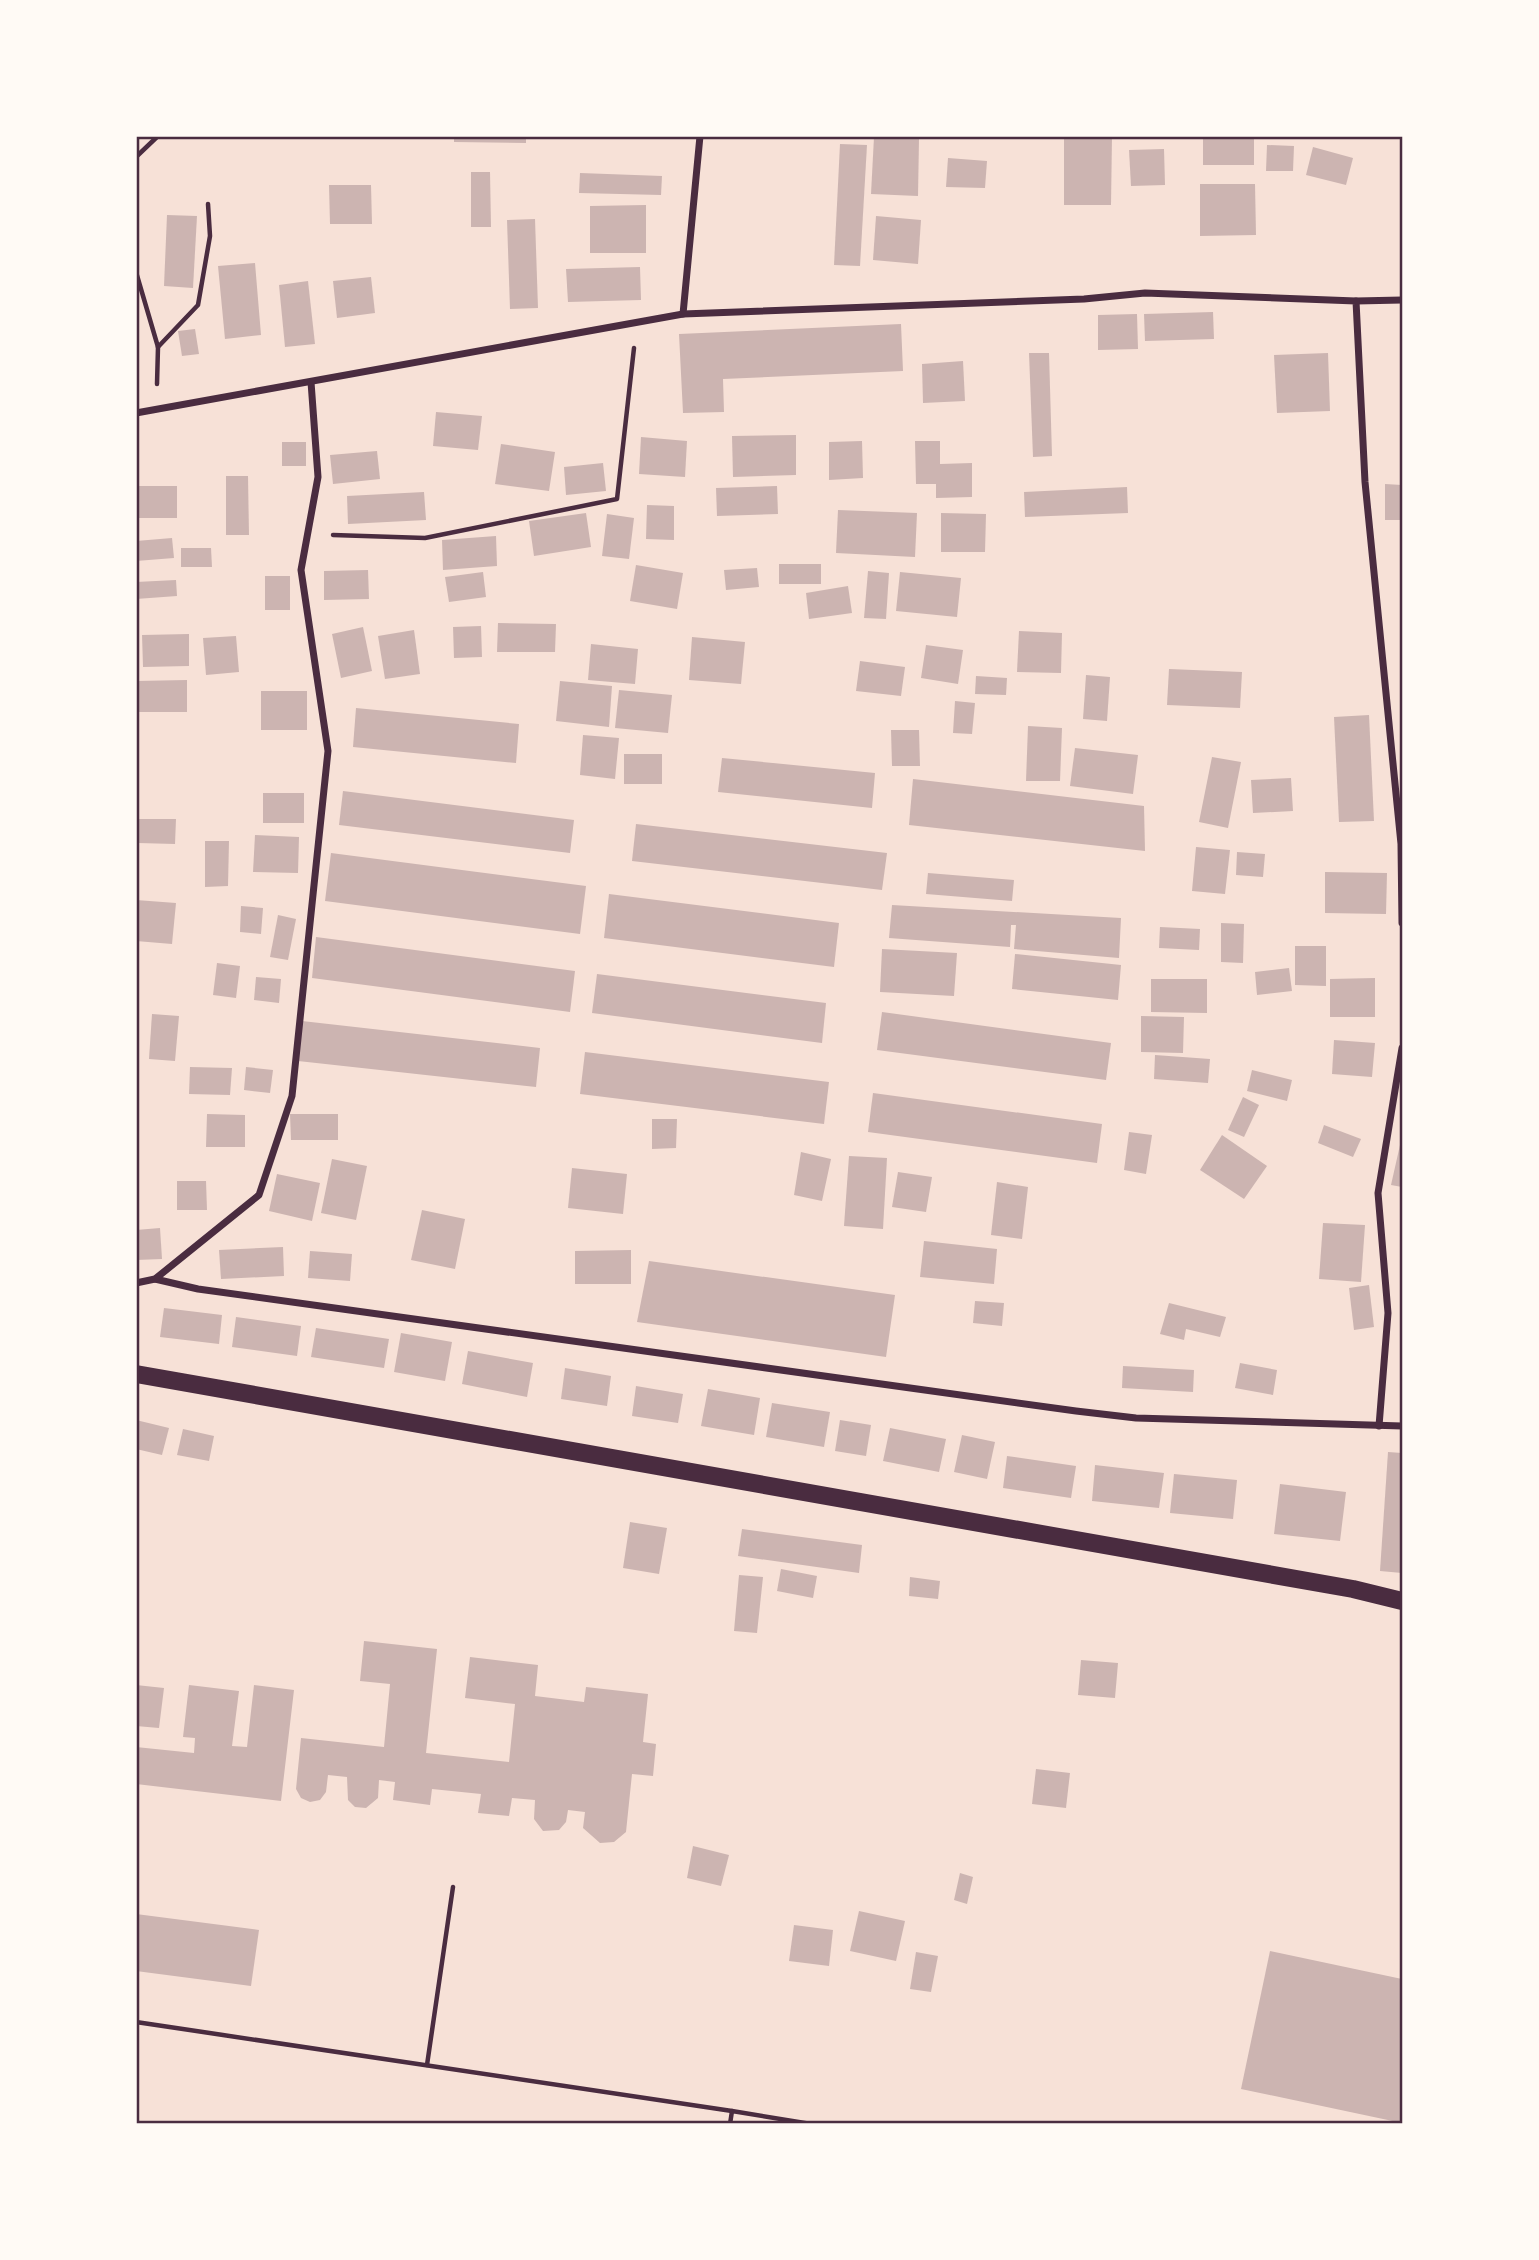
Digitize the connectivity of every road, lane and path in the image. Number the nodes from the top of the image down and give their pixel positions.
1 (158, 136) edge
2 (700, 136) edge
3 (136, 157) edge
4 (208, 204) dead end
5 (136, 272) edge
6 (1402, 300) edge
7 (1356, 301) junction
8 (683, 314) junction
9 (637, 323) junction
10 (158, 347) junction
11 (311, 382) junction
12 (156, 409) junction
13 (136, 413) edge
14 (307, 534) junction
15 (1402, 923) edge
16 (1402, 1048) edge
17 (155, 1279) junction
18 (136, 1283) edge
19 (136, 1374) edge
20 (1379, 1426) junction
21 (1402, 1426) edge
22 (1402, 1601) edge
23 (453, 1887) dead end
24 (136, 2022) edge
25 (427, 2065) junction
26 (732, 2111) junction
27 (730, 2123) edge
28 (811, 2123) edge

1 - 3 path
2 - 8 street
4 - 10 path
5 - 10 path
6 - 7 street
7 - 8 street
7 - 15 street
8 - 9 street
9 - 11 street
9 - 14 path
10 - 12 path
11 - 12 street
11 - 14 street
12 - 13 street
14 - 17 street
16 - 20 street
17 - 18 street
17 - 20 street
19 - 22 main road
20 - 21 street
23 - 25 path
24 - 25 path
25 - 26 path
26 - 27 path
26 - 28 path

